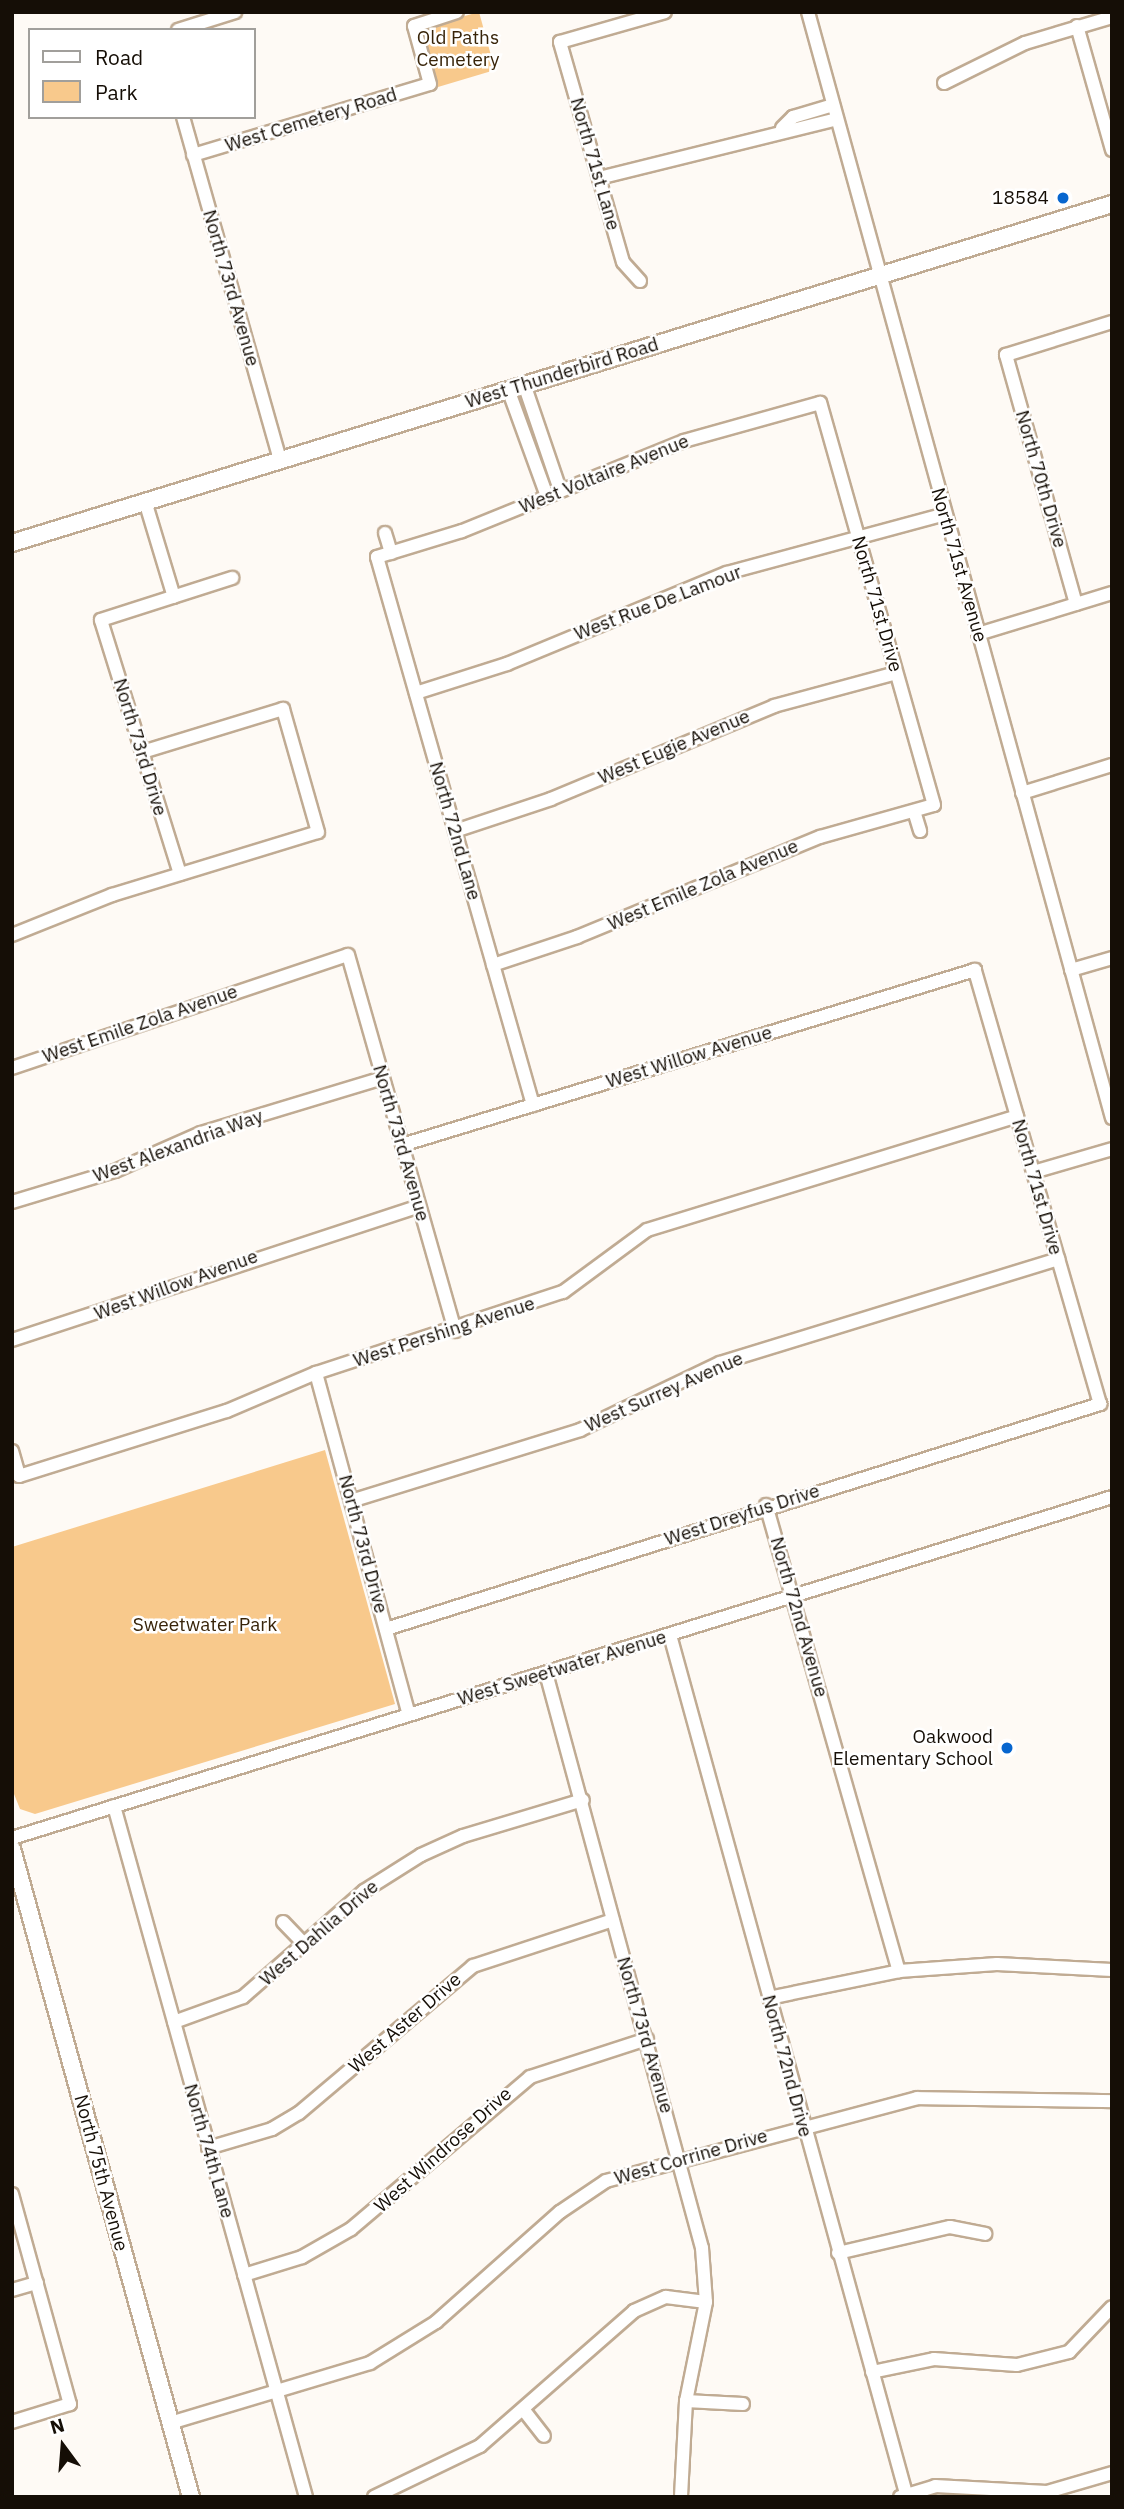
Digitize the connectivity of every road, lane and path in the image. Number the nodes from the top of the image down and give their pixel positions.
1 (236, 12) edge
2 (457, 12) edge
3 (665, 12) edge
4 (808, 12) edge
5 (1112, 17) edge
6 (1077, 26) junction
7 (184, 28) edge
8 (944, 83) dead end
9 (833, 105) junction
10 (802, 114) junction
11 (184, 119) edge
12 (836, 119) junction
13 (782, 128) junction
14 (806, 128) junction
15 (1112, 150) edge
16 (193, 155) junction
17 (599, 178) junction
18 (1112, 204) edge
19 (879, 275) junction
20 (640, 281) dead end
21 (1112, 322) edge
22 (516, 387) junction
23 (820, 403) joint
24 (281, 459) junction
25 (560, 490) junction
26 (547, 496) junction
27 (145, 501) junction
28 (945, 514) junction
29 (385, 533) dead end
30 (858, 538) junction
31 (12, 543) edge
32 (391, 553) junction
33 (377, 557) joint
34 (232, 578) dead end
35 (1112, 593) edge
36 (174, 597) junction
37 (1076, 604) junction
38 (978, 634) junction
39 (896, 673) junction
40 (416, 694) junction
41 (142, 752) junction
42 (1112, 765) edge
43 (1022, 793) junction
44 (934, 805) joint
45 (914, 811) junction
46 (455, 831) junction
47 (920, 831) dead end
48 (180, 874) junction
49 (12, 934) edge
50 (348, 955) joint
51 (1112, 958) edge
52 (493, 965) junction
53 (975, 970) joint
54 (1071, 970) junction
55 (12, 1068) edge
56 (383, 1078) junction
57 (533, 1105) junction
58 (1017, 1116) junction
59 (1112, 1118) edge
60 (402, 1145) junction
61 (1112, 1149) edge
62 (1033, 1172) junction
63 (12, 1202) edge
64 (419, 1206) junction
65 (1058, 1259) junction
66 (455, 1331) junction
67 (12, 1340) edge
68 (316, 1373) junction
69 (1100, 1404) joint
70 (12, 1451) edge
71 (1112, 1497) edge
72 (351, 1501) junction
73 (766, 1505) junction
74 (794, 1596) junction
75 (386, 1629) junction
76 (670, 1634) junction
77 (546, 1673) junction
78 (410, 1715) junction
79 (583, 1800) junction
80 (114, 1806) junction
81 (12, 1838) edge
82 (12, 1849) edge
83 (613, 1920) junction
84 (283, 1922) dead end
85 (304, 1944) junction
86 (1112, 1970) edge
87 (899, 1971) junction
88 (769, 1998) junction
89 (174, 2022) junction
90 (647, 2039) junction
91 (1112, 2101) edge
92 (803, 2125) junction
93 (208, 2148) junction
94 (680, 2157) junction
95 (12, 2194) edge
96 (985, 2234) dead end
97 (838, 2253) junction
98 (244, 2275) junction
99 (37, 2283) junction
100 (12, 2290) edge
101 (706, 2302) junction
102 (1112, 2307) edge
103 (872, 2372) junction
104 (276, 2393) junction
105 (686, 2401) junction
106 (743, 2404) dead end
107 (526, 2413) junction
108 (12, 2422) edge
109 (170, 2423) junction
110 (544, 2436) dead end
111 (1112, 2473) edge
112 (904, 2496) edge
113 (191, 2497) edge
114 (306, 2497) edge
115 (374, 2497) edge
116 (681, 2497) edge

1 - 7 street
2 - 16 street, West Cemetery Road
3 - 17 street, North 71st Lane
4 - 9 street, North 71st Avenue
5 - 6 street
6 - 8 street
6 - 15 street
9 - 10 street
9 - 12 street, North 71st Avenue
10 - 13 street
10 - 14 street
11 - 16 street, North 73rd Avenue
12 - 14 street
12 - 19 street, North 71st Avenue
13 - 14 street
13 - 17 street
16 - 24 street, North 73rd Avenue
17 - 20 street, North 71st Lane
18 - 19 main road, West Thunderbird Road
19 - 22 main road, West Thunderbird Road
19 - 28 street, North 71st Avenue
21 - 37 street, North 70th Drive
22 - 24 main road, West Thunderbird Road
22 - 25 street
22 - 26 street
23 - 25 street, West Voltaire Avenue
23 - 30 street, North 71st Drive
24 - 27 main road, West Thunderbird Road
25 - 26 street, West Voltaire Avenue
26 - 32 street, West Voltaire Avenue
27 - 31 main road, West Thunderbird Road
27 - 36 street
28 - 30 street, West Rue De Lamour
28 - 38 street, North 71st Avenue
29 - 32 street
30 - 39 street, North 71st Drive
30 - 40 street, West Rue De Lamour
32 - 33 street, West Voltaire Avenue
33 - 40 street, North 72nd Lane
34 - 36 street
35 - 37 street
36 - 41 street, North 73rd Drive
37 - 38 street
38 - 43 street, North 71st Avenue
39 - 44 street, North 71st Drive
39 - 46 street, West Eugie Avenue
40 - 46 street, North 72nd Lane
41 - 48 street, North 73rd Drive
41 - 48 street
42 - 43 street
43 - 54 street, North 71st Avenue
44 - 45 street, West Emile Zola Avenue
45 - 47 street
45 - 52 street, West Emile Zola Avenue
46 - 52 street, North 72nd Lane
48 - 49 street
50 - 55 street, West Emile Zola Avenue
50 - 56 street, North 73rd Avenue
51 - 54 street
52 - 57 street, North 72nd Lane
53 - 57 street, West Willow Avenue
53 - 58 street, North 71st Drive
54 - 59 street, North 71st Avenue
56 - 60 street, North 73rd Avenue
56 - 63 street, West Alexandria Way
57 - 60 street, West Willow Avenue
58 - 62 street, North 71st Drive
58 - 66 street, West Pershing Avenue
60 - 64 street, North 73rd Avenue
61 - 62 street
62 - 65 street, North 71st Drive
64 - 66 street, North 73rd Avenue
64 - 67 street, West Willow Avenue
65 - 69 street, North 71st Drive
65 - 72 street, West Surrey Avenue
66 - 68 street, West Pershing Avenue
68 - 70 street, West Pershing Avenue
68 - 72 street, North 73rd Drive
69 - 73 street, West Dreyfus Drive
71 - 74 street, West Sweetwater Avenue
72 - 75 street, North 73rd Drive
73 - 74 street, North 72nd Avenue
73 - 75 street, West Dreyfus Drive
74 - 76 street, West Sweetwater Avenue
74 - 87 street, North 72nd Avenue
75 - 78 street, North 73rd Drive
76 - 77 street, West Sweetwater Avenue
76 - 88 street, North 72nd Drive
77 - 78 street, West Sweetwater Avenue
77 - 79 street, North 73rd Avenue
78 - 80 street, West Sweetwater Avenue
79 - 83 street, North 73rd Avenue
79 - 85 street, West Dahlia Drive
80 - 81 street, West Sweetwater Avenue
80 - 89 street, North 74th Lane
82 - 109 main road, North 75th Avenue
83 - 90 street, North 73rd Avenue
83 - 93 street, West Aster Drive
84 - 85 street
85 - 89 street, West Dahlia Drive
86 - 87 street
87 - 88 street
88 - 92 street, North 72nd Drive
89 - 93 street, North 74th Lane
90 - 94 street, North 73rd Avenue
90 - 98 street, West Windrose Drive
91 - 92 street, West Corrine Drive
92 - 94 street, West Corrine Drive
92 - 97 street, North 72nd Drive
93 - 98 street, North 74th Lane
94 - 101 street, North 73rd Avenue
94 - 104 street, West Corrine Drive
95 - 99 street
96 - 97 street
97 - 103 street, North 72nd Drive
98 - 104 street, North 74th Lane
99 - 100 street
99 - 108 street
101 - 105 street, North 73rd Avenue
101 - 107 street
102 - 103 street
103 - 112 street, North 72nd Drive
104 - 109 street, West Corrine Drive
104 - 114 street, North 74th Lane
105 - 106 street
105 - 116 street, North 73rd Avenue
107 - 110 street
107 - 115 street
109 - 113 main road, North 75th Avenue
111 - 112 street

